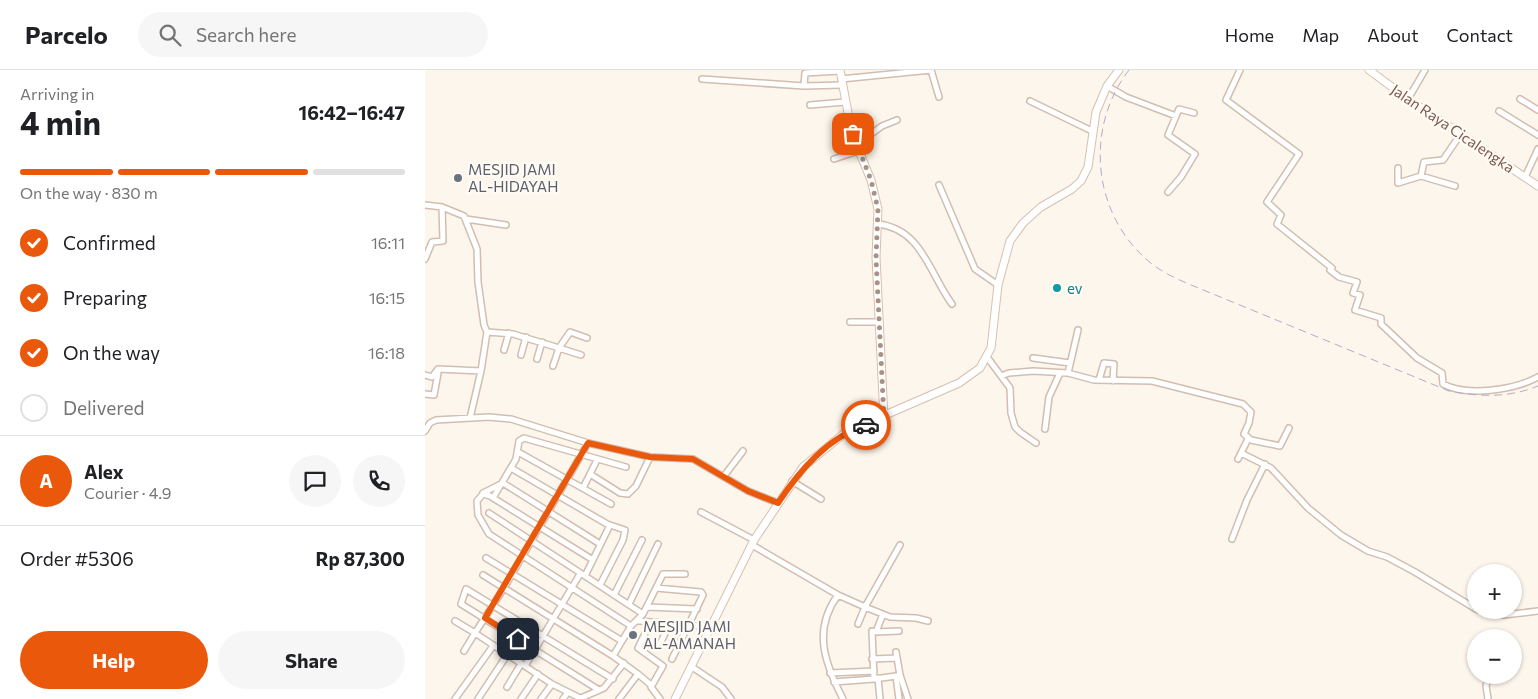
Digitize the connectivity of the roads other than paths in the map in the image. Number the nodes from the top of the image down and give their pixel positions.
1 (931, 70) edge
2 (1119, 70) edge
3 (1240, 70) edge
4 (1369, 70) edge
5 (1425, 70) edge
6 (874, 72) edge
7 (901, 72) edge
8 (841, 76) edge
9 (702, 79) dead end
10 (804, 86) junction
11 (1107, 86) junction
12 (939, 97) dead end
13 (1408, 99) junction
14 (1520, 99) dead end
15 (1030, 101) dead end
16 (845, 102) junction
17 (810, 104) dead end
18 (1538, 110) edge
19 (1499, 111) dead end
20 (1195, 113) dead end
21 (1176, 116) junction
22 (897, 120) dead end
23 (1092, 131) junction
24 (1460, 135) junction
25 (1538, 136) edge
26 (857, 148) junction
27 (1538, 149) edge
28 (834, 159) dead end
29 (1398, 168) dead end
30 (1421, 176) junction
31 (1525, 177) junction
32 (939, 185) dead end
33 (1455, 186) dead end
34 (1538, 186) edge
35 (1168, 192) dead end
36 (425, 205) edge
37 (442, 207) junction
38 (466, 219) junction
39 (877, 224) junction
40 (506, 225) dead end
41 (425, 259) edge
42 (998, 285) junction
43 (952, 304) dead end
44 (850, 322) dead end
45 (878, 322) junction
46 (1078, 330) dead end
47 (487, 332) junction
48 (509, 333) junction
49 (526, 337) junction
50 (587, 338) dead end
51 (542, 342) junction
52 (559, 348) junction
53 (504, 350) dead end
54 (521, 355) dead end
55 (581, 355) dead end
56 (987, 357) junction
57 (1033, 358) dead end
58 (537, 359) dead end
59 (1070, 364) junction
60 (553, 366) dead end
61 (438, 369) junction
62 (481, 371) junction
63 (1060, 373) junction
64 (1068, 373) junction
65 (425, 375) edge
66 (1001, 376) junction
67 (1538, 377) edge
68 (1099, 380) junction
69 (1113, 382) junction
70 (425, 394) edge
71 (470, 418) junction
72 (884, 418) junction
73 (427, 424) edge
74 (1289, 428) dead end
75 (1045, 429) dead end
76 (425, 431) edge
77 (1248, 439) junction
78 (588, 443) junction
79 (1036, 443) dead end
80 (743, 451) dead end
81 (518, 452) junction
82 (1241, 453) junction
83 (581, 456) junction
84 (650, 457) junction
85 (1239, 459) dead end
86 (597, 460) junction
87 (1265, 464) junction
88 (626, 467) dead end
89 (511, 468) junction
90 (590, 474) junction
91 (724, 476) junction
92 (568, 479) junction
93 (793, 481) junction
94 (503, 483) junction
95 (583, 488) junction
96 (483, 494) junction
97 (558, 497) junction
98 (493, 498) junction
99 (821, 499) dead end
100 (778, 503) junction
101 (611, 504) dead end
102 (549, 512) junction
103 (701, 512) dead end
104 (489, 513) dead end
105 (610, 525) junction
106 (540, 527) junction
107 (1233, 539) dead end
108 (642, 540) dead end
109 (531, 542) junction
110 (753, 543) junction
111 (600, 544) junction
112 (658, 544) dead end
113 (900, 545) dead end
114 (486, 558) dead end
115 (522, 558) junction
116 (593, 560) junction
117 (513, 573) junction
118 (685, 574) dead end
119 (483, 575) dead end
120 (582, 575) junction
121 (600, 585) junction
122 (504, 588) junction
123 (572, 588) junction
124 (657, 588) junction
125 (614, 595) junction
126 (838, 595) junction
127 (563, 603) junction
128 (493, 604) junction
129 (629, 604) junction
130 (1467, 604) edge
131 (647, 607) junction
132 (865, 607) junction
133 (697, 609) junction
134 (1538, 611) edge
135 (1522, 613) edge
136 (643, 614) junction
137 (883, 614) junction
138 (485, 618) junction
139 (553, 619) junction
140 (455, 621) dead end
141 (639, 621) junction
142 (928, 621) dead end
143 (650, 624) junction
144 (859, 624) dead end
145 (669, 625) junction
146 (631, 626) junction
147 (689, 626) junction
148 (712, 627) junction
149 (872, 631) dead end
150 (899, 631) dead end
151 (475, 633) junction
152 (544, 636) junction
153 (622, 641) junction
154 (493, 646) junction
155 (659, 646) dead end
156 (535, 650) junction
157 (464, 651) dead end
158 (507, 655) junction
159 (613, 656) junction
160 (672, 659) dead end
161 (872, 659) junction
162 (624, 663) junction
163 (523, 665) junction
164 (692, 667) junction
165 (874, 671) junction
166 (830, 673) junction
167 (538, 674) junction
168 (638, 674) junction
169 (898, 676) junction
170 (876, 678) junction
171 (613, 679) junction
172 (834, 682) junction
173 (552, 684) junction
174 (1487, 684) edge
175 (651, 685) junction
176 (507, 687) dead end
177 (599, 690) junction
178 (568, 692) junction
179 (455, 699) edge
180 (478, 699) edge
181 (521, 699) edge
182 (541, 699) edge
183 (563, 699) edge
184 (581, 699) edge
185 (619, 699) edge
186 (660, 699) edge
187 (675, 699) edge
188 (731, 699) edge
189 (843, 699) edge
190 (880, 699) edge
191 (899, 699) edge
192 (908, 699) edge
193 (1488, 699) edge

1 - 7 street
1 - 12 street
2 - 11 street
3 - 67 street
4 - 13 street, Jalan Raya Cicalengka
5 - 13 street
6 - 7 street
6 - 8 street
8 - 10 street
8 - 10 street
8 - 16 street
9 - 10 street
11 - 21 street
11 - 23 street
13 - 24 street, Jalan Raya Cicalengka
14 - 18 street
15 - 23 street
16 - 17 street
16 - 26 street
19 - 25 street
20 - 21 street
21 - 35 street
22 - 26 street
23 - 42 street
24 - 30 street
24 - 31 street, Jalan Raya Cicalengka
26 - 28 street
26 - 39 street
27 - 31 street
29 - 30 street
30 - 33 street
31 - 34 street, Jalan Raya Cicalengka
32 - 42 street
36 - 37 street
37 - 38 street
37 - 41 street
38 - 40 street
38 - 47 street
39 - 43 street
39 - 45 street
42 - 56 street
44 - 45 street
45 - 72 street
46 - 59 street
47 - 48 street
47 - 62 street
48 - 49 street
48 - 53 street
49 - 51 street
49 - 54 street
50 - 52 street
51 - 52 street
51 - 58 street
52 - 55 street
52 - 60 street
56 - 66 street
56 - 72 street
57 - 59 street
59 - 64 street
61 - 62 street
61 - 65 street
61 - 70 street
62 - 71 street
63 - 64 street
63 - 66 street
63 - 75 street
64 - 68 street
66 - 79 street
68 - 69 street
68 - 69 street
69 - 77 street
71 - 73 street
71 - 78 street
72 - 93 street
73 - 76 street
74 - 77 street
77 - 82 street
78 - 83 street
78 - 84 street
80 - 91 street
81 - 83 street
81 - 89 street
81 - 92 street
82 - 85 street
82 - 87 street
83 - 86 street
83 - 92 street
84 - 90 street
84 - 91 street
86 - 88 street
86 - 90 street
87 - 107 street
87 - 130 street
89 - 94 street
89 - 97 street
90 - 95 street
91 - 100 street
92 - 95 street
92 - 97 street
93 - 99 street
93 - 100 street
94 - 96 street
94 - 98 street
94 - 102 street
95 - 101 street
96 - 98 street
96 - 115 street
97 - 102 street
97 - 105 street
98 - 106 street
100 - 110 street
102 - 106 street
102 - 111 street
103 - 110 street
104 - 109 street
105 - 111 street
105 - 121 street
106 - 109 street
106 - 116 street
108 - 125 street
109 - 115 street
109 - 120 street
110 - 126 street
110 - 148 street
111 - 116 street
112 - 129 street
113 - 132 street
114 - 117 street
115 - 117 street
115 - 123 street
116 - 120 street
117 - 122 street
117 - 127 street
118 - 124 street
119 - 122 street
120 - 121 street
120 - 123 street
121 - 125 street
122 - 128 street
122 - 139 street
123 - 127 street
123 - 146 street
124 - 131 street
124 - 133 street
125 - 129 street
126 - 132 street
126 - 166 street
127 - 139 street
127 - 153 street
128 - 138 street
128 - 138 street
128 - 152 street
129 - 136 street
131 - 133 street
131 - 136 street
132 - 137 street
132 - 144 street
133 - 147 street
134 - 135 street
136 - 141 street
137 - 142 street
137 - 150 street
138 - 151 street
138 - 156 street
139 - 152 street
139 - 159 street
140 - 151 street
141 - 143 street
141 - 146 street
143 - 145 street
143 - 175 street
145 - 147 street
145 - 155 street
146 - 153 street
147 - 148 street
147 - 160 street
148 - 164 street
149 - 161 street
151 - 154 street
151 - 157 street
152 - 156 street
152 - 171 street
153 - 159 street
154 - 158 street
154 - 179 street
156 - 163 street
156 - 177 street
158 - 163 street
158 - 180 street
159 - 162 street
161 - 165 street
161 - 169 street
162 - 168 street
162 - 171 street
163 - 167 street
163 - 176 street
164 - 187 street
164 - 188 street
165 - 166 street
165 - 170 street
166 - 172 street
167 - 173 street
167 - 181 street
168 - 175 street
168 - 185 street
169 - 170 street
169 - 191 street
169 - 192 street
170 - 172 street
170 - 190 street
171 - 177 street
172 - 189 street
173 - 178 street
173 - 182 street
174 - 193 street
175 - 186 street
177 - 184 street
178 - 183 street
178 - 184 street

